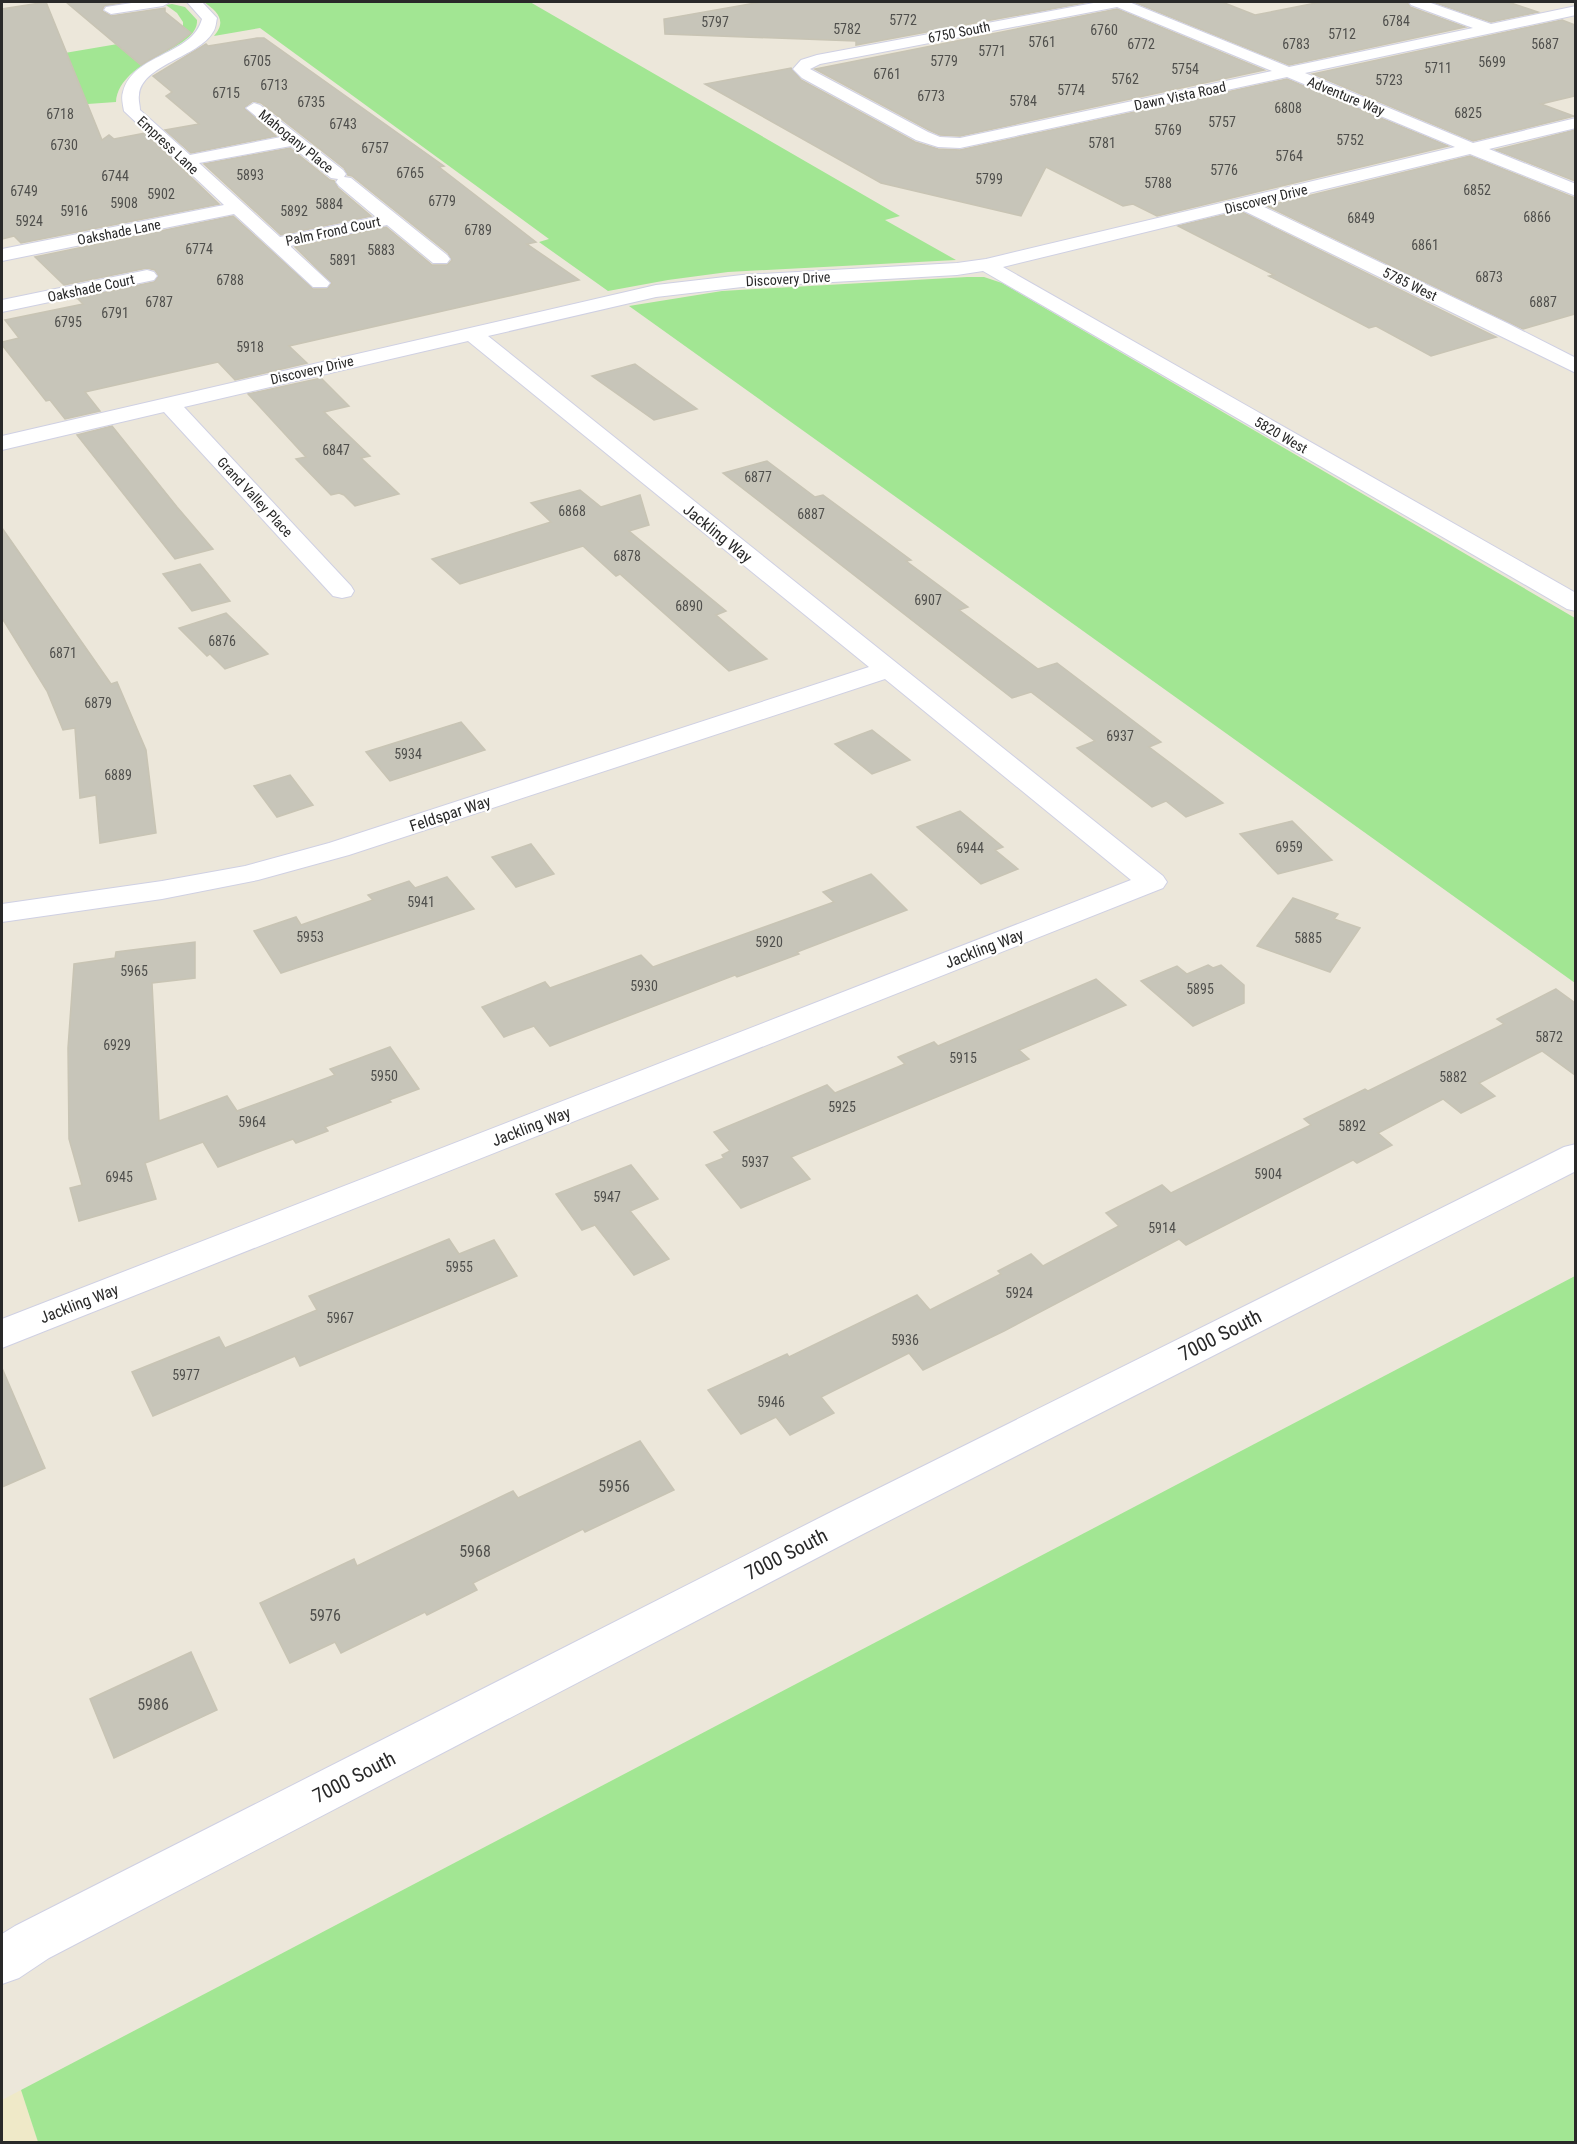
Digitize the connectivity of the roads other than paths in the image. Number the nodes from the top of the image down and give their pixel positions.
1 (163, 2) edge
2 (194, 2) edge
3 (1118, 2) edge
4 (1416, 2) edge
5 (106, 6) edge
6 (1575, 10) edge
7 (126, 22) dead end
8 (1491, 28) junction
9 (802, 66) joint
10 (1288, 73) junction
11 (254, 108) dead end
12 (1575, 123) edge
13 (294, 140) junction
14 (1472, 148) junction
15 (185, 161) junction
16 (341, 178) joint
17 (1575, 191) edge
18 (1244, 204) junction
19 (237, 208) junction
20 (391, 219) junction
21 (276, 243) junction
22 (440, 259) dead end
23 (986, 265) junction
24 (8, 268) edge
25 (147, 276) dead end
26 (320, 283) dead end
27 (34, 299) junction
28 (2, 306) edge
29 (471, 333) junction
30 (1575, 367) edge
31 (170, 404) junction
32 (2, 442) edge
33 (342, 591) dead end
34 (1575, 604) edge
35 (887, 670) junction
36 (2, 913) edge
37 (1575, 1156) edge
38 (2, 1331) edge
39 (2, 1961) edge

1 - 5 street
2 - 15 street, Empress Lane
3 - 9 street, 6750 South
3 - 10 street, Adventure Way
4 - 8 street
5 - 7 street
6 - 8 street, Dawn Vista Road
8 - 10 street, Dawn Vista Road
9 - 10 street, Dawn Vista Road
10 - 14 street, Adventure Way
11 - 13 street, Mahogany Place
12 - 14 street, Discovery Drive
13 - 15 street
13 - 16 street, Mahogany Place
14 - 17 street, Adventure Way
14 - 18 street, Discovery Drive
15 - 19 street, Empress Lane
16 - 20 street, Palm Frond Court
18 - 23 street, Discovery Drive
18 - 30 street, 5785 West
19 - 21 street, Empress Lane
19 - 24 street, Oakshade Lane
20 - 21 street, Palm Frond Court
20 - 22 street, Palm Frond Court
21 - 26 street, Empress Lane
23 - 29 street, Discovery Drive
23 - 34 street, 5820 West
24 - 27 street, Oakshade Court
25 - 27 street, Oakshade Court
27 - 28 street, Oakshade Court
29 - 31 street, Discovery Drive
29 - 35 street, Jackling Way
31 - 32 street, Discovery Drive
31 - 33 street, Grand Valley Place
35 - 36 street, Feldspar Way
35 - 38 street, Jackling Way
37 - 39 street, 7000 South

